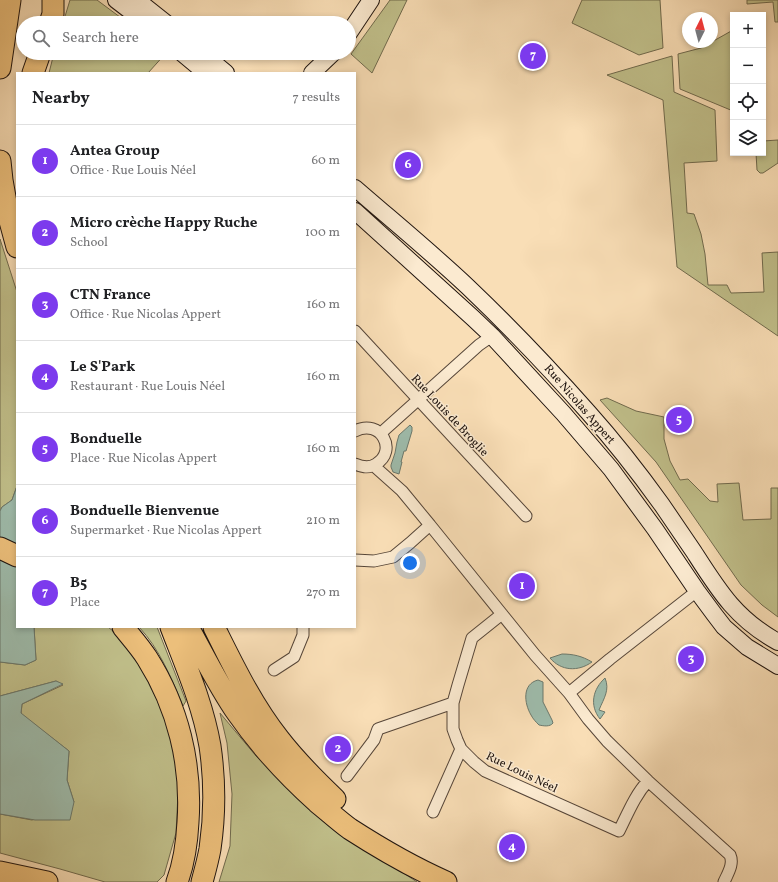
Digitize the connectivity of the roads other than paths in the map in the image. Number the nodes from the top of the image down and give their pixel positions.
1 (10, 0) edge
2 (53, 0) edge
3 (116, 0) edge
4 (137, 0) edge
5 (371, 0) edge
6 (52, 16) edge
7 (137, 16) edge
8 (157, 16) edge
9 (356, 22) edge
10 (38, 60) edge
11 (190, 60) edge
12 (210, 60) edge
13 (326, 60) edge
14 (329, 60) edge
15 (0, 68) edge
16 (33, 72) edge
17 (205, 72) edge
18 (225, 72) edge
19 (313, 72) edge
20 (323, 72) edge
21 (0, 160) edge
22 (356, 189) edge
23 (356, 212) edge
24 (16, 243) edge
25 (356, 332) edge
26 (492, 336) junction
27 (418, 400) junction
28 (356, 431) edge
29 (380, 433) junction
30 (356, 464) edge
31 (374, 466) junction
32 (526, 516) dead end
33 (430, 525) junction
34 (0, 548) edge
35 (16, 556) edge
36 (356, 560) edge
37 (697, 591) junction
38 (502, 614) junction
39 (123, 628) edge
40 (171, 628) edge
41 (189, 628) edge
42 (214, 628) edge
43 (303, 628) edge
44 (778, 642) edge
45 (776, 663) edge
46 (274, 670) dead end
47 (569, 693) junction
48 (453, 703) junction
49 (461, 749) junction
50 (347, 776) dead end
51 (648, 781) junction
52 (433, 812) dead end
53 (0, 872) edge
54 (178, 880) edge
55 (47, 882) edge
56 (202, 882) edge
57 (446, 882) edge
58 (456, 882) edge
59 (724, 882) edge

1 - 15 highway
2 - 6 highway
3 - 7 main road
4 - 8 main road
5 - 9 main road
10 - 16 highway
11 - 17 main road
12 - 18 main road
13 - 19 main road
14 - 20 main road
21 - 24 highway
22 - 44 main road, Rue Nicolas Appert
23 - 26 main road, Rue Nicolas Appert
25 - 27 street, Rue Louis de Broglie
26 - 27 street
26 - 37 main road, Rue Nicolas Appert
27 - 29 street
27 - 32 street, Rue Louis de Broglie
28 - 29 street
29 - 31 street
30 - 31 street
31 - 33 street
33 - 36 street
33 - 38 street
34 - 35 highway
37 - 45 main road, Rue Nicolas Appert
37 - 47 street
38 - 47 street
38 - 48 street, Rue Louis Néel
39 - 54 highway
40 - 56 highway
41 - 57 highway
42 - 58 highway
43 - 46 street
47 - 51 street
48 - 49 street, Rue Louis Néel
48 - 50 street
49 - 51 street, Rue Louis Néel
49 - 52 street
51 - 59 street
53 - 55 highway

